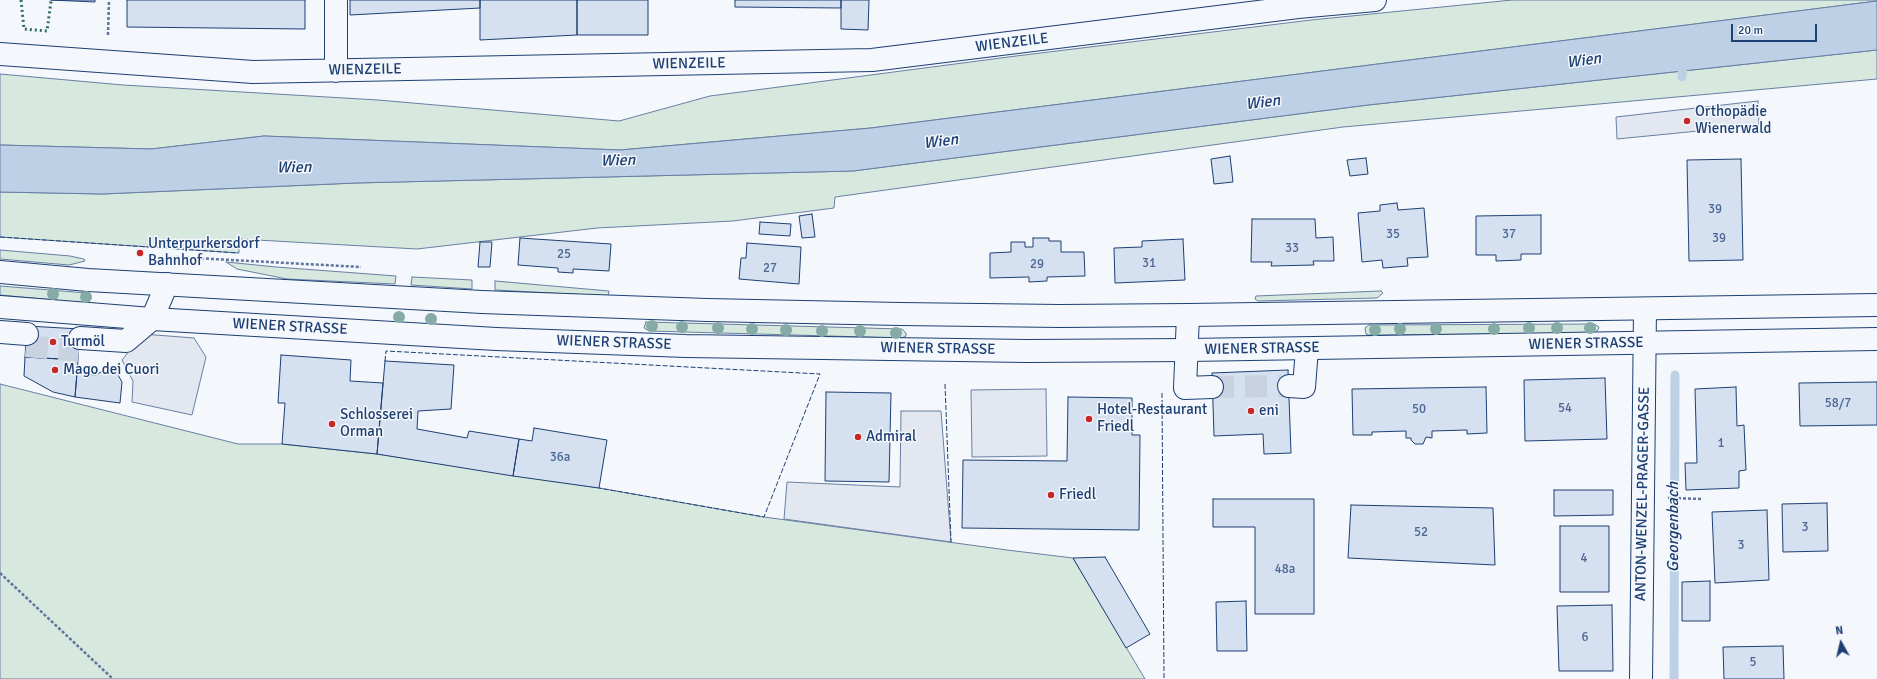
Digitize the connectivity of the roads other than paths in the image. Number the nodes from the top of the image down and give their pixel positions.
1 (336, 0) edge
2 (1375, 0) edge
3 (0, 54) edge
4 (336, 71) junction
5 (0, 272) edge
6 (167, 284) junction
7 (1877, 305) edge
8 (0, 307) edge
9 (1645, 309) junction
10 (1188, 315) junction
11 (152, 318) junction
12 (0, 332) edge
13 (1877, 339) edge
14 (1645, 343) junction
15 (0, 344) edge
16 (79, 344) tunnel mouth
17 (1307, 349) junction
18 (1188, 350) junction
19 (1289, 386) tunnel mouth
20 (1212, 388) tunnel mouth
21 (1641, 679) edge

1 - 4 main road
2 - 4 main road, WIENZEILE
3 - 4 main road, WIENZEILE
5 - 6 main road
6 - 10 main road
6 - 11 main road
7 - 9 main road
8 - 11 main road, WIENER STRASSE
9 - 10 main road
9 - 14 main road, ANTON-WENZEL-PRAGER-GASSE
10 - 18 main road
11 - 16 main road
11 - 18 main road, WIENER STRASSE
12 - 15 main road
13 - 14 main road, WIENER STRASSE
14 - 17 main road, WIENER STRASSE
14 - 21 main road, ANTON-WENZEL-PRAGER-GASSE
17 - 18 main road, WIENER STRASSE
17 - 19 main road
18 - 20 main road

